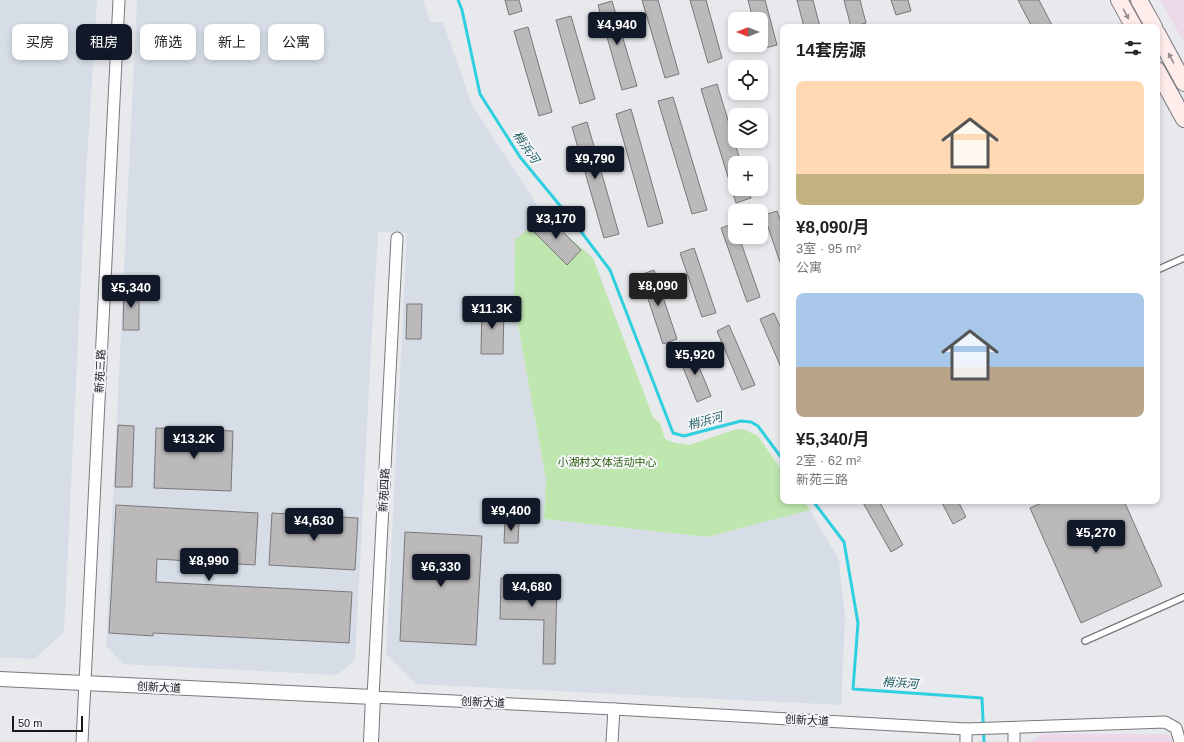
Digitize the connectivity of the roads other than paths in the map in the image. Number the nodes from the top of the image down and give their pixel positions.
1 (119, 0) edge
2 (1119, 0) edge
3 (1139, 0) edge
4 (1132, 24) edge
5 (1152, 24) edge
6 (1160, 39) edge
7 (1160, 75) edge
8 (1184, 83) edge
9 (1184, 119) edge
10 (397, 238) dead end
11 (1184, 258) edge
12 (1160, 269) edge
13 (1184, 597) edge
14 (1085, 641) dead end
15 (0, 679) edge
16 (85, 683) junction
17 (373, 697) junction
18 (614, 709) junction
19 (1014, 728) junction
20 (971, 729) junction
21 (82, 742) edge
22 (371, 742) edge
23 (612, 742) edge
24 (966, 742) edge
25 (1014, 742) edge
26 (1180, 742) edge

1 - 16 street, 新苑三路
2 -> 4 main road
3 - 5 main road
8 -> 6 main road
7 - 9 main road
10 - 17 street, 新苑四路
11 - 12 lane
13 - 14 lane
15 - 16 street, 创新大道
16 - 17 street, 创新大道
16 - 21 street, 新苑三路
17 - 18 street, 创新大道
17 - 22 street, 新苑四路
18 - 20 street, 创新大道
18 - 23 street
19 - 20 street, 创新大道
19 - 25 street
19 - 26 street, 创新大道
20 - 24 street

